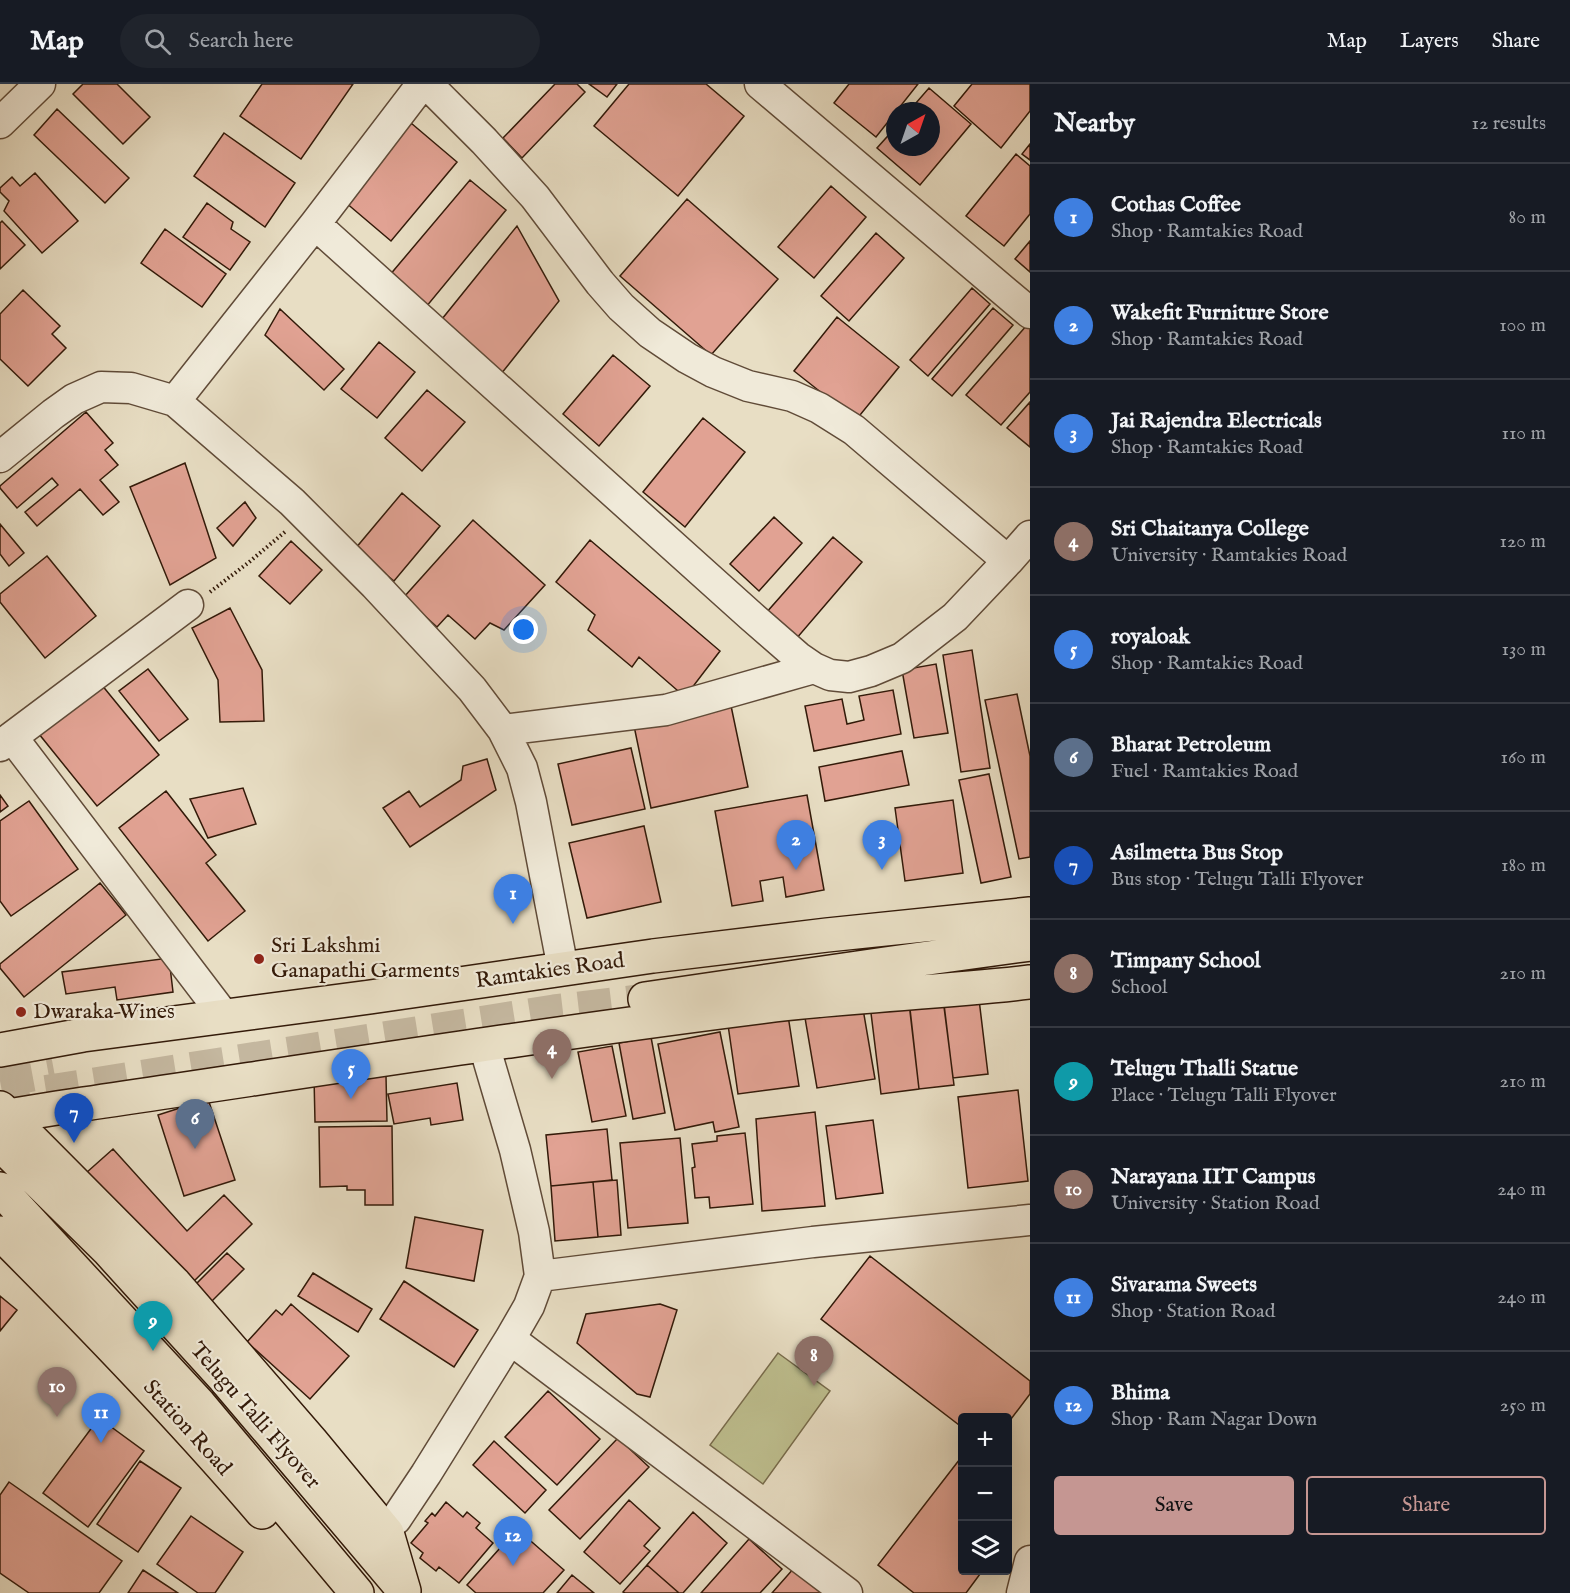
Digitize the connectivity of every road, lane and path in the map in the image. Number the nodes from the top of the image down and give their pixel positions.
1 (40, 84) edge
2 (422, 84) edge
3 (427, 84) edge
4 (760, 84) edge
5 (0, 123) edge
6 (315, 224) junction
7 (1030, 313) edge
8 (175, 401) junction
9 (0, 457) edge
10 (304, 514) junction
11 (1030, 536) edge
12 (1008, 561) junction
13 (188, 605) joint
14 (814, 668) junction
15 (503, 730) junction
16 (6, 742) edge
17 (1030, 914) edge
18 (1030, 944) edge
19 (687, 952) junction
20 (563, 969) junction
21 (1030, 982) edge
22 (684, 1006) junction
23 (225, 1017) junction
24 (484, 1045) junction
25 (0, 1050) edge
26 (2, 1122) edge
27 (0, 1189) edge
28 (1030, 1220) edge
29 (0, 1233) edge
30 (540, 1275) junction
31 (510, 1339) junction
32 (396, 1519) dead end
33 (1030, 1561) edge
34 (405, 1592) edge
35 (350, 1593) edge
36 (357, 1593) edge
37 (847, 1593) edge
38 (1022, 1593) edge

1 - 5 street
2 - 6 street
3 - 12 street
4 - 7 street
6 - 8 street
6 - 14 street
8 - 9 street
8 - 10 street
10 - 13 path
10 - 15 street
11 - 12 street
12 - 14 street
13 - 16 street
14 - 15 street
15 - 20 street
16 - 23 street
17 - 19 main road, Ramtakies Road
18 - 22 main road
19 - 20 main road, Ramtakies Road
19 - 22 main road
20 - 23 main road, Ramtakies Road
21 - 22 main road
22 - 24 main road
23 - 25 main road, Ramtakies Road
24 - 26 main road
24 - 30 street
26 - 34 main road, Telugu Talli Flyover
26 - 34 main road
27 - 36 main road, Telugu Talli Flyover
28 - 30 street
29 - 35 main road, Station Road
30 - 31 street
31 - 32 street
31 - 37 street
33 - 38 street

